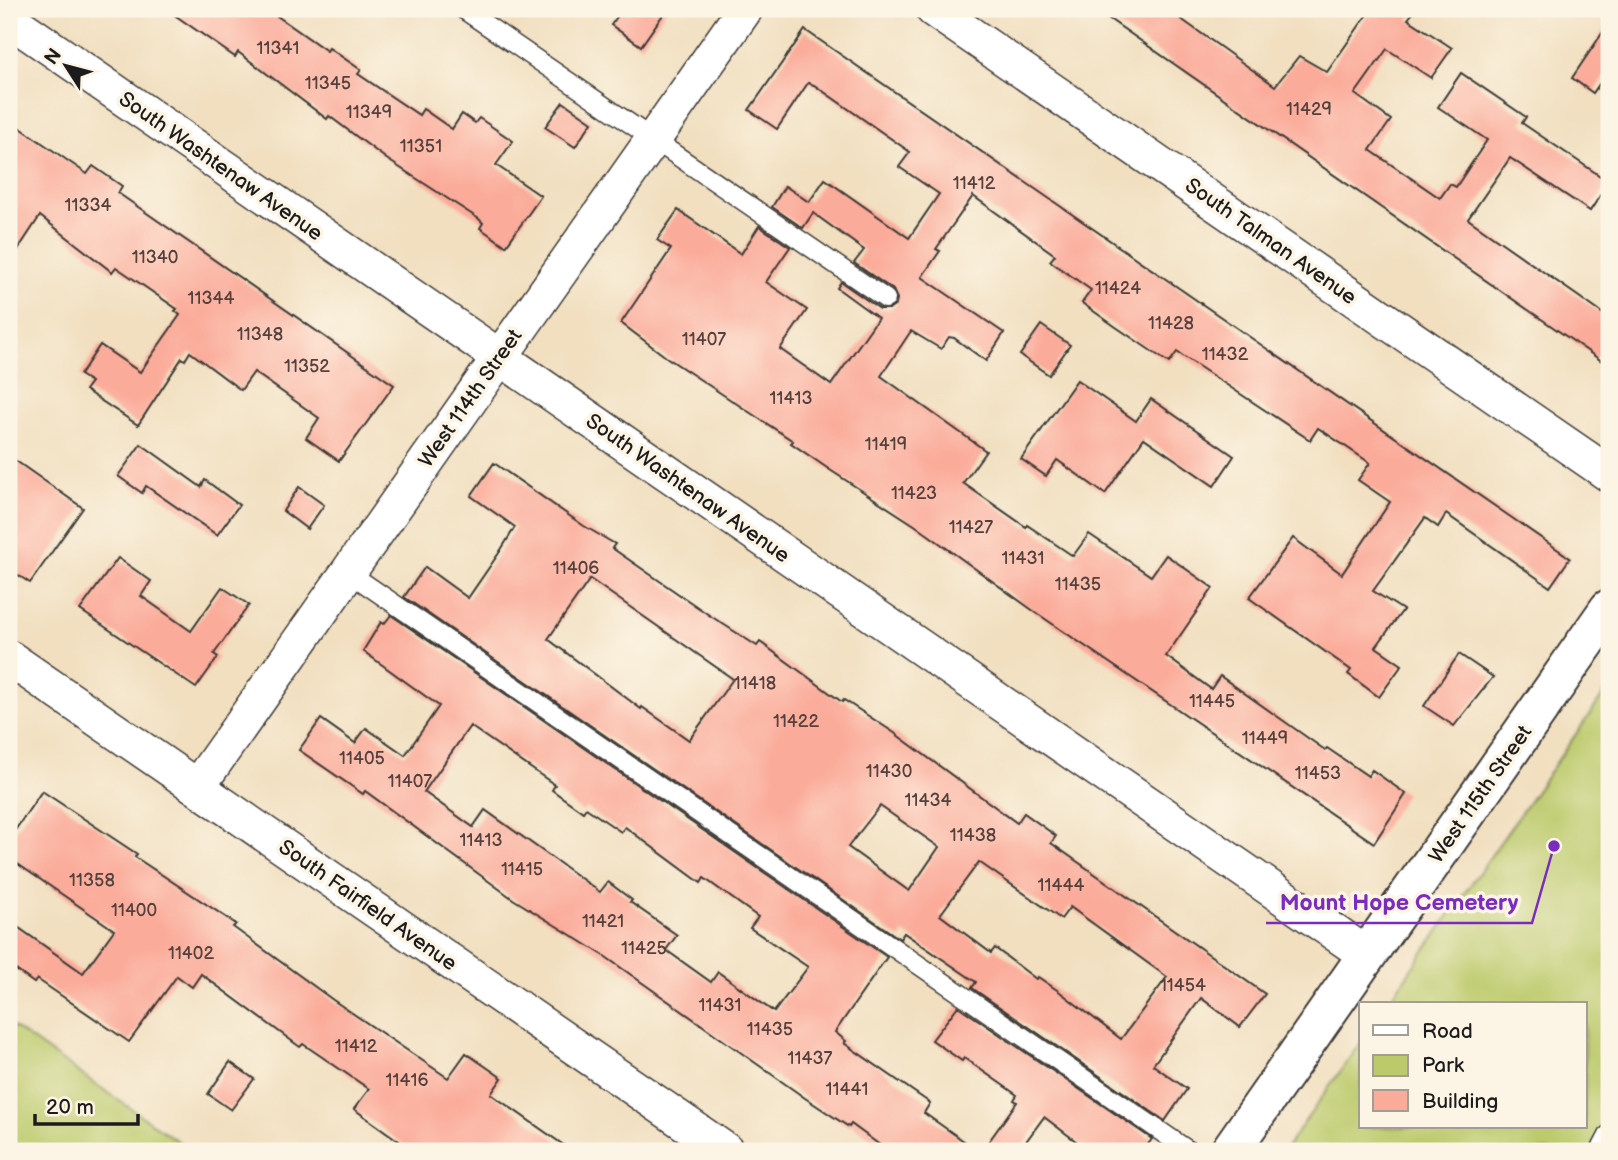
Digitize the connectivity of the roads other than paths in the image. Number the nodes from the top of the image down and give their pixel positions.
1 (463, 9) edge
2 (745, 9) edge
3 (933, 9) edge
4 (9, 19) edge
5 (653, 139) junction
6 (886, 299) dead end
7 (499, 357) junction
8 (1609, 474) edge
9 (348, 572) junction
10 (1609, 609) edge
11 (9, 658) edge
12 (197, 787) junction
13 (1367, 956) junction
14 (1609, 1134) edge
15 (726, 1151) edge
16 (1189, 1151) edge
17 (1230, 1151) edge
18 (1600, 1151) edge

1 - 5 lane
2 - 5 street, West 114th Street
3 - 8 street, South Talman Avenue
4 - 7 street, South Washtenaw Avenue
5 - 6 lane
5 - 7 street, West 114th Street
7 - 9 street, West 114th Street
7 - 13 street, South Washtenaw Avenue
9 - 12 street, West 114th Street
9 - 16 lane
10 - 13 street, West 115th Street
11 - 12 street, South Fairfield Avenue
12 - 15 street, South Fairfield Avenue
13 - 17 street, West 115th Street
14 - 18 lane

